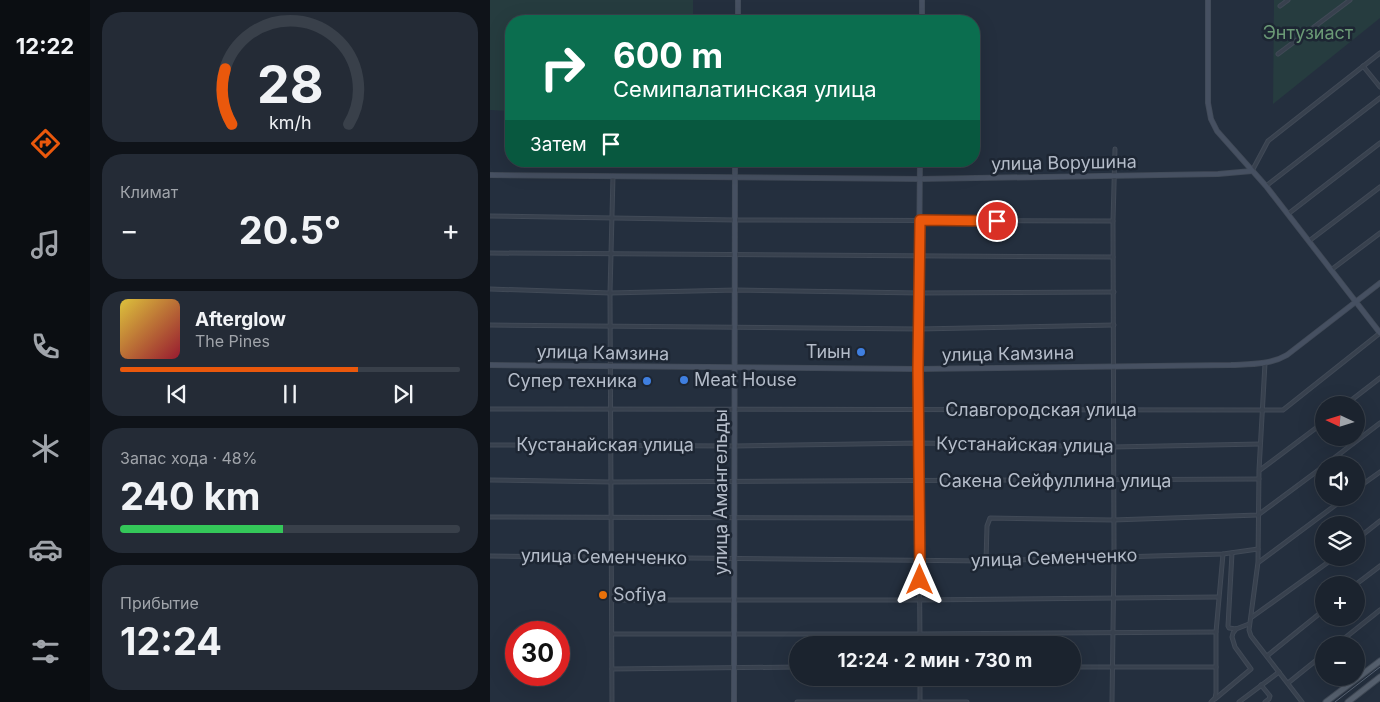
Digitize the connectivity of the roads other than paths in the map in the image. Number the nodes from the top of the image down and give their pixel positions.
1 (738, 0) edge
2 (922, 0) edge
3 (1208, 0) edge
4 (1288, 0) edge
5 (1350, 0) edge
6 (1280, 6) dead end
7 (738, 15) edge
8 (922, 15) edge
9 (1380, 53) edge
10 (1278, 54) dead end
11 (1363, 66) junction
12 (1380, 87) edge
13 (1380, 98) edge
14 (1380, 143) edge
15 (1115, 149) dead end
16 (735, 167) edge
17 (920, 167) edge
18 (1252, 171) junction
19 (490, 175) edge
20 (614, 176) junction
21 (1114, 176) junction
22 (735, 177) junction
23 (920, 179) junction
24 (1266, 186) junction
25 (1380, 187) edge
26 (1288, 214) junction
27 (490, 216) edge
28 (613, 218) junction
29 (735, 220) junction
30 (920, 220) junction
31 (1113, 221) junction
32 (1380, 233) edge
33 (1309, 241) junction
34 (490, 253) edge
35 (612, 255) junction
36 (735, 255) junction
37 (919, 256) junction
38 (1113, 257) junction
39 (1331, 270) junction
40 (1380, 283) edge
41 (490, 289) edge
42 (736, 290) junction
43 (610, 292) junction
44 (1114, 292) junction
45 (919, 293) junction
46 (1356, 302) junction
47 (490, 325) edge
48 (1114, 325) junction
49 (610, 327) junction
50 (736, 327) junction
51 (919, 329) junction
52 (1380, 333) edge
53 (1265, 363) junction
54 (490, 365) edge
55 (611, 367) junction
56 (736, 367) junction
57 (1114, 367) junction
58 (918, 369) junction
59 (1380, 378) edge
60 (1357, 396) edge
61 (490, 408) edge
62 (611, 409) junction
63 (736, 409) junction
64 (920, 410) junction
65 (1262, 410) junction
66 (1114, 411) junction
67 (1380, 423) edge
68 (1315, 429) edge
69 (920, 443) junction
70 (1260, 444) junction
71 (490, 445) edge
72 (611, 445) junction
73 (735, 446) junction
74 (1113, 447) junction
75 (1336, 456) edge
76 (1260, 470) junction
77 (1315, 472) edge
78 (1380, 472) edge
79 (1259, 479) junction
80 (490, 480) edge
81 (1113, 480) junction
82 (735, 481) junction
83 (611, 482) junction
84 (920, 482) junction
85 (1365, 483) edge
86 (1334, 506) edge
87 (1258, 514) junction
88 (490, 517) edge
89 (612, 518) junction
90 (920, 518) junction
91 (735, 519) junction
92 (1113, 520) junction
93 (1380, 521) edge
94 (1365, 533) edge
95 (1258, 549) junction
96 (1232, 552) junction
97 (1223, 554) junction
98 (490, 556) edge
99 (1114, 556) junction
100 (612, 557) junction
101 (735, 558) junction
102 (920, 560) junction
103 (986, 561) junction
104 (1258, 562) junction
105 (1323, 566) edge
106 (1380, 566) edge
107 (1365, 578) edge
108 (1218, 597) junction
109 (1113, 598) junction
110 (735, 599) junction
111 (612, 600) junction
112 (920, 600) junction
113 (1380, 610) edge
114 (1315, 617) edge
115 (1251, 618) junction
116 (1249, 624) junction
117 (1236, 629) junction
118 (1216, 632) junction
119 (735, 633) junction
120 (1114, 633) junction
121 (612, 634) junction
122 (920, 634) junction
123 (1347, 636) edge
124 (1267, 656) junction
125 (1315, 661) edge
126 (1380, 661) edge
127 (789, 667) edge
128 (1081, 667) edge
129 (1113, 667) junction
130 (1216, 667) junction
131 (612, 668) junction
132 (734, 668) junction
133 (1279, 672) junction
134 (1380, 677) edge
135 (1288, 683) junction
136 (1261, 685) junction
137 (920, 686) edge
138 (920, 701) edge
139 (1212, 701) edge
140 (612, 702) edge
141 (734, 702) edge
142 (797, 702) edge
143 (967, 702) edge
144 (1112, 702) edge
145 (1240, 702) edge
146 (1265, 702) edge
147 (1302, 702) edge
148 (1326, 702) edge
149 (1348, 702) edge

1 - 7 street
2 - 8 street
3 - 18 street
4 - 6 street
5 - 10 street
9 - 11 street
11 - 12 street
11 - 18 street
13 - 24 street
14 - 26 street
15 - 21 street
16 - 22 street, улица Амангельды
17 - 23 street
18 - 21 street, улица Ворушина
18 - 24 street
19 - 20 street, улица Ворушина
20 - 22 street, улица Ворушина
20 - 28 street
21 - 23 street, улица Ворушина
21 - 31 street
22 - 23 street, улица Ворушина
22 - 29 street, улица Амангельды
23 - 30 street
24 - 26 street
25 - 33 street
26 - 33 street
27 - 28 street
28 - 29 street
28 - 35 street
29 - 30 street
29 - 36 street, улица Амангельды
30 - 31 street
30 - 37 street
31 - 38 street
32 - 39 street
33 - 39 street
34 - 35 street
35 - 36 street
35 - 43 street
36 - 37 street
36 - 42 street, улица Амангельды
37 - 38 street
37 - 45 street
38 - 44 street
39 - 46 street
40 - 46 street, улица Камзина
41 - 43 street
42 - 43 street
42 - 45 street
42 - 50 street, улица Амангельды
43 - 49 street
44 - 45 street
44 - 48 street
45 - 51 street
46 - 52 street
46 - 53 street, улица Камзина
47 - 49 street
48 - 51 street
48 - 57 street
49 - 50 street
49 - 55 street
50 - 51 street
50 - 56 street, улица Амангельды
51 - 58 street
52 - 65 street, Славгородская улица
53 - 57 street, улица Камзина
53 - 65 street
54 - 55 street, улица Камзина
55 - 56 street, улица Камзина
55 - 62 street
56 - 58 street, улица Камзина
56 - 63 street, улица Амангельды
57 - 58 street, улица Камзина
57 - 66 street
58 - 64 street
59 - 60 street
61 - 62 street, Славгородская улица
62 - 63 street, Славгородская улица
62 - 72 street
63 - 64 street, Славгородская улица
63 - 73 street, улица Амангельды
64 - 66 street, Славгородская улица
64 - 69 street
65 - 66 street, Славгородская улица
65 - 70 street
66 - 74 street
67 - 75 street
68 - 76 street
69 - 73 street, Кустанайская улица
69 - 74 street, Кустанайская улица
69 - 84 street
70 - 74 street, Кустанайская улица
70 - 76 street
71 - 72 street, Кустанайская улица
72 - 73 street, Кустанайская улица
72 - 83 street
73 - 82 street, улица Амангельды
74 - 81 street
76 - 79 street
77 - 87 street
78 - 85 street
79 - 81 street, Сакена Сейфуллина улица
79 - 87 street
80 - 83 street, Сакена Сейфуллина улица
81 - 84 street, Сакена Сейфуллина улица
81 - 92 street
82 - 83 street, Сакена Сейфуллина улица
82 - 84 street, Сакена Сейфуллина улица
82 - 91 street, улица Амангельды
83 - 89 street
84 - 90 street
86 - 104 street
87 - 92 street
87 - 95 street
88 - 89 street
89 - 91 street
89 - 100 street
90 - 91 street
90 - 102 street
91 - 101 street, улица Амангельды
92 - 99 street
92 - 103 street
93 - 94 street
95 - 96 street, улица Семенченко
95 - 104 street
96 - 97 street, улица Семенченко
96 - 117 street
97 - 99 street, улица Семенченко
97 - 108 street
98 - 100 street, улица Семенченко
99 - 103 street, улица Семенченко
99 - 109 street
100 - 101 street, улица Семенченко
100 - 111 street
101 - 102 street, улица Семенченко
101 - 110 street, улица Амангельды
102 - 103 street, улица Семенченко
102 - 112 street
104 - 115 street
105 - 115 street
106 - 107 street
108 - 109 street
108 - 118 street
109 - 112 street
109 - 120 street
110 - 111 street
110 - 112 street
110 - 119 street, улица Амангельды
111 - 121 street
112 - 122 street
113 - 123 street
114 - 124 street
115 - 116 street
116 - 117 street
116 - 124 street
117 - 139 street
118 - 120 street
118 - 130 street
119 - 121 street
119 - 122 street
119 - 132 street, улица Амангельды
120 - 122 street
120 - 129 street
121 - 131 street
124 - 133 street
125 - 135 street
126 - 148 main road
127 - 132 street
128 - 129 street
129 - 130 street
129 - 144 street
130 - 139 street
131 - 132 street
131 - 140 street
132 - 141 street, улица Амангельды
133 - 135 street
133 - 136 street
134 - 149 main road
135 - 147 street
136 - 145 street
136 - 146 street
137 - 138 street
138 - 142 street
138 - 143 street

